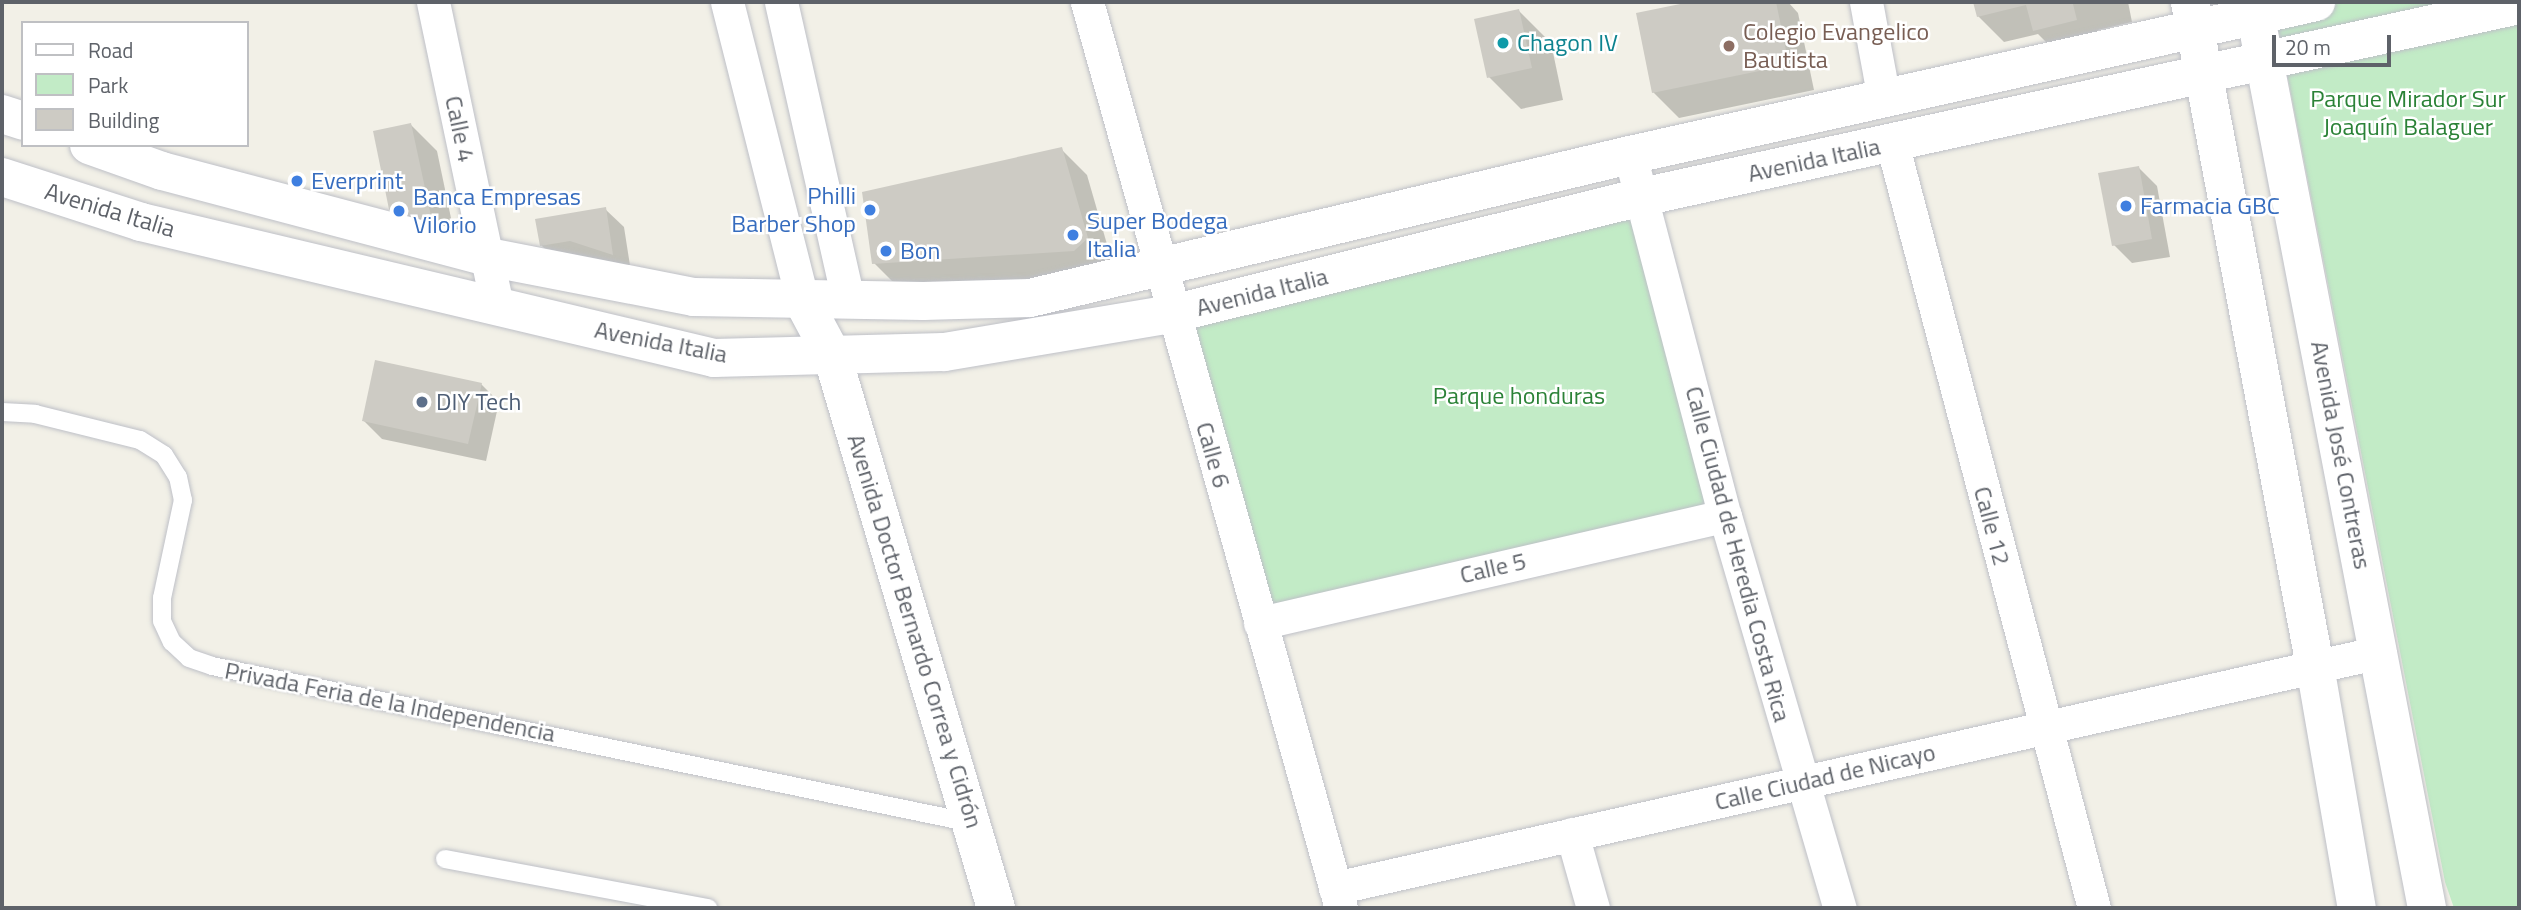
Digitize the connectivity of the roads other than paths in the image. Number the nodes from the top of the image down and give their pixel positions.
1 (433, 2) edge
2 (727, 2) edge
3 (781, 2) edge
4 (1087, 2) edge
5 (1866, 2) edge
6 (2316, 2) edge
7 (2519, 5) edge
8 (2254, 9) edge
9 (2192, 15) edge
10 (2264, 61) junction
11 (2204, 75) junction
12 (1884, 99) junction
13 (2, 114) edge
14 (21, 120) edge
15 (1892, 143) junction
16 (95, 147) edge
17 (1630, 155) junction
18 (2, 177) edge
19 (1643, 197) junction
20 (488, 257) junction
21 (1161, 269) junction
22 (802, 299) junction
23 (848, 299) junction
24 (497, 307) junction
25 (1172, 314) junction
26 (832, 355) junction
27 (2, 412) edge
28 (1726, 516) junction
29 (1260, 623) junction
30 (2380, 652) junction
31 (2315, 666) junction
32 (2045, 727) junction
33 (1802, 782) junction
34 (972, 823) junction
35 (1572, 834) junction
36 (445, 859) dead end
37 (1338, 898) edge
38 (708, 908) edge
39 (996, 908) edge
40 (1593, 908) edge
41 (1840, 908) edge
42 (2094, 908) edge
43 (2357, 908) edge
44 (2427, 908) edge

1 - 20 street, Calle 4
2 - 22 street, Avenida Doctor Bernardo Correa y Cidrón
3 - 23 street
4 - 21 street, Calle 6
5 - 12 street
6 - 8 street, Avenida Italia
7 - 10 street, Avenida Italia
8 - 9 street, Avenida Italia
8 - 10 street, Avenida José Contreras
9 - 11 street
9 - 12 street, Avenida Italia
10 - 11 street, Avenida Italia
10 - 30 street, Avenida José Contreras
11 - 15 street, Avenida Italia
11 - 31 street
12 - 17 street, Avenida Italia
13 - 14 street
15 - 19 street, Avenida Italia
15 - 32 street, Calle 12
16 - 20 street, Avenida Italia
17 - 19 street, Calle Ciudad de Heredia Costa Rica
17 - 21 street, Avenida Italia
18 - 24 street, Avenida Italia
19 - 25 street, Avenida Italia
19 - 28 street, Calle Ciudad de Heredia Costa Rica
20 - 22 street, Avenida Italia
20 - 24 street, Calle 4
21 - 23 street, Avenida Italia
21 - 25 street, Calle 6
22 - 23 street, Avenida Italia
22 - 26 street, Avenida Doctor Bernardo Correa y Cidrón
23 - 26 street
24 - 26 street, Avenida Italia
25 - 26 street, Avenida Italia
25 - 29 street, Calle 6
26 - 34 street, Avenida Doctor Bernardo Correa y Cidrón
27 - 34 lane, Privada Feria de la Independencia
28 - 29 street, Calle 5
28 - 33 street, Calle Ciudad de Heredia Costa Rica
29 - 37 street, Calle 6
30 - 31 street, Calle Ciudad de Nicayo
30 - 44 street, Avenida José Contreras
31 - 32 street, Calle Ciudad de Nicayo
31 - 43 street
32 - 33 street, Calle Ciudad de Nicayo
32 - 42 street, Calle 12
33 - 35 street, Calle Ciudad de Nicayo
33 - 41 street, Calle Ciudad de Heredia Costa Rica
34 - 39 street, Avenida Doctor Bernardo Correa y Cidrón
35 - 37 street, Calle Ciudad de Nicayo
35 - 40 street
36 - 38 lane

